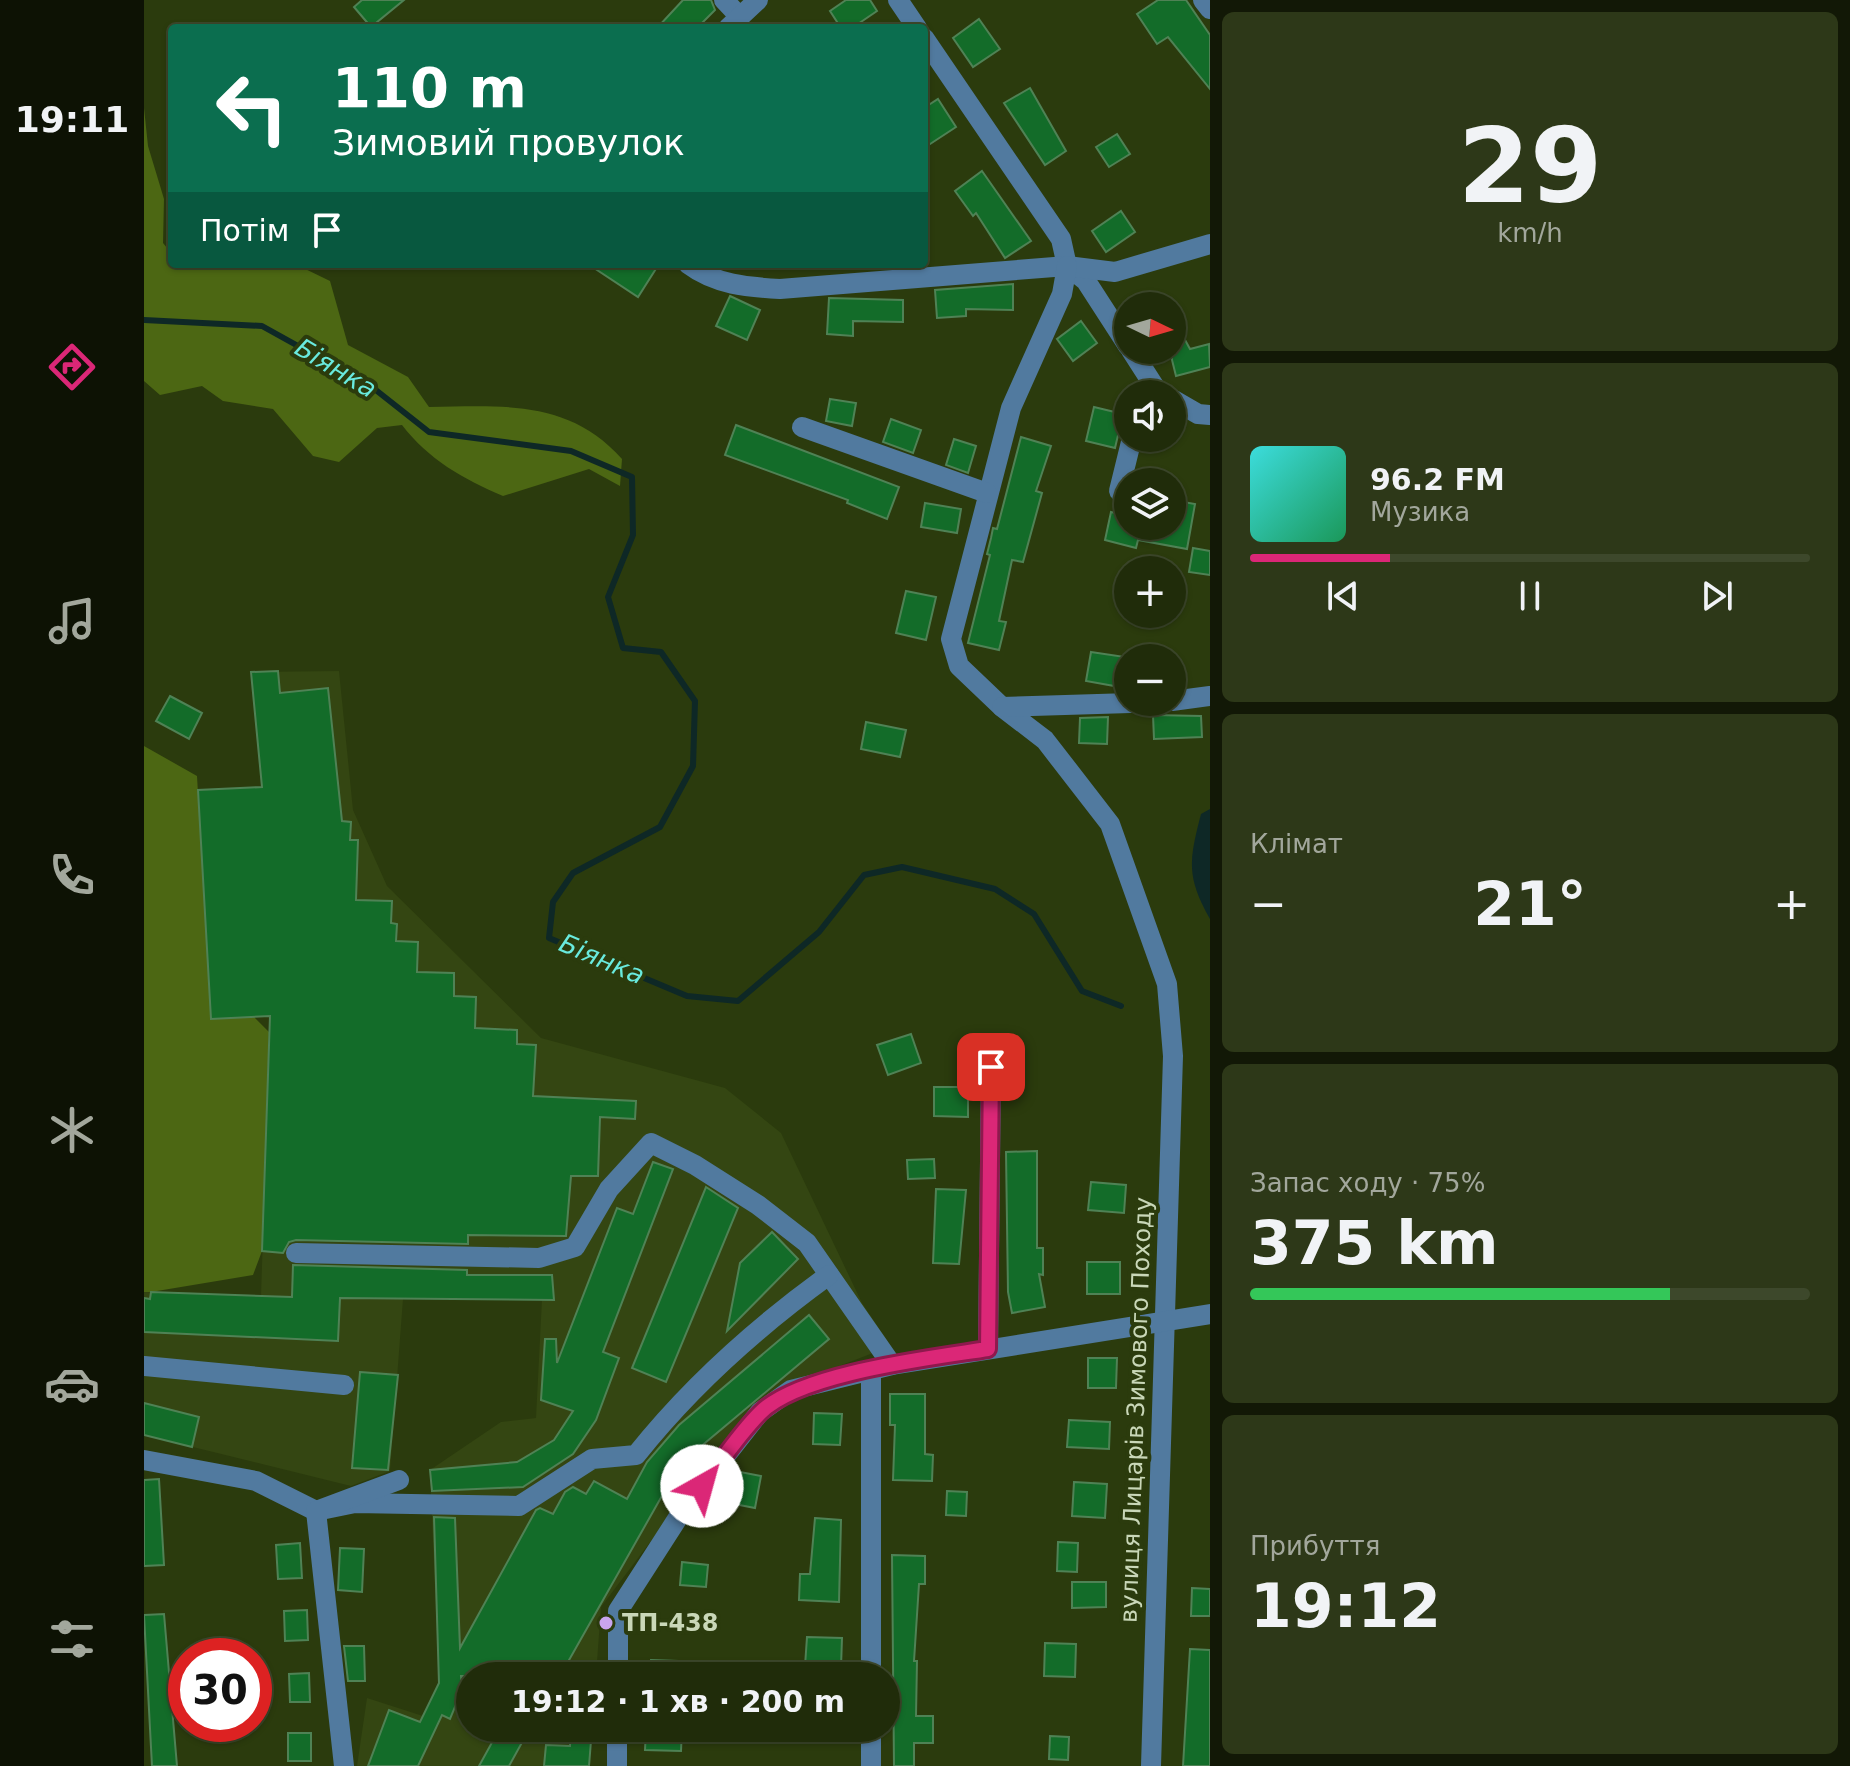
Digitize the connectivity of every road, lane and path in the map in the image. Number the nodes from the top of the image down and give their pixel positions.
1 (724, 0) edge
2 (758, 0) edge
3 (898, 0) edge
4 (1203, 0) edge
5 (1210, 9) edge
6 (734, 22) edge
7 (914, 24) edge
8 (928, 44) edge
9 (1210, 244) edge
10 (1067, 266) junction
11 (693, 268) edge
12 (1114, 325) edge
13 (1186, 408) edge
14 (1210, 415) edge
15 (802, 427) dead end
16 (987, 493) junction
17 (1210, 696) edge
18 (1186, 699) edge
19 (1114, 704) edge
20 (1002, 707) junction
21 (991, 1067) dead end
22 (296, 1253) dead end
23 (829, 1275) junction
24 (1210, 1314) edge
25 (1164, 1322) junction
26 (988, 1349) junction
27 (892, 1365) junction
28 (144, 1366) edge
29 (871, 1371) junction
30 (344, 1385) dead end
31 (144, 1460) edge
32 (399, 1480) dead end
33 (316, 1511) junction
34 (618, 1662) edge
35 (871, 1662) edge
36 (617, 1742) edge
37 (871, 1742) edge
38 (344, 1766) edge
39 (617, 1766) edge
40 (871, 1766) edge
41 (1151, 1766) edge

1 - 6 street
2 - 6 street
3 - 7 street
4 - 5 street
8 - 10 street
9 - 10 street
10 - 11 street
10 - 12 street
10 - 16 street
13 - 14 street
15 - 16 street
16 - 20 street, вулиця Лицарів Зимового Походу
17 - 18 street
19 - 20 street
20 - 25 street, вулиця Лицарів Зимового Походу
21 - 26 street
22 - 23 street
23 - 27 street
23 - 33 street
24 - 25 street
25 - 26 street
25 - 41 street, вулиця Лицарів Зимового Походу
26 - 27 street
27 - 29 street
28 - 30 street
29 - 34 street
29 - 35 street
31 - 33 street
32 - 33 street
33 - 38 street
36 - 39 street
37 - 40 street

